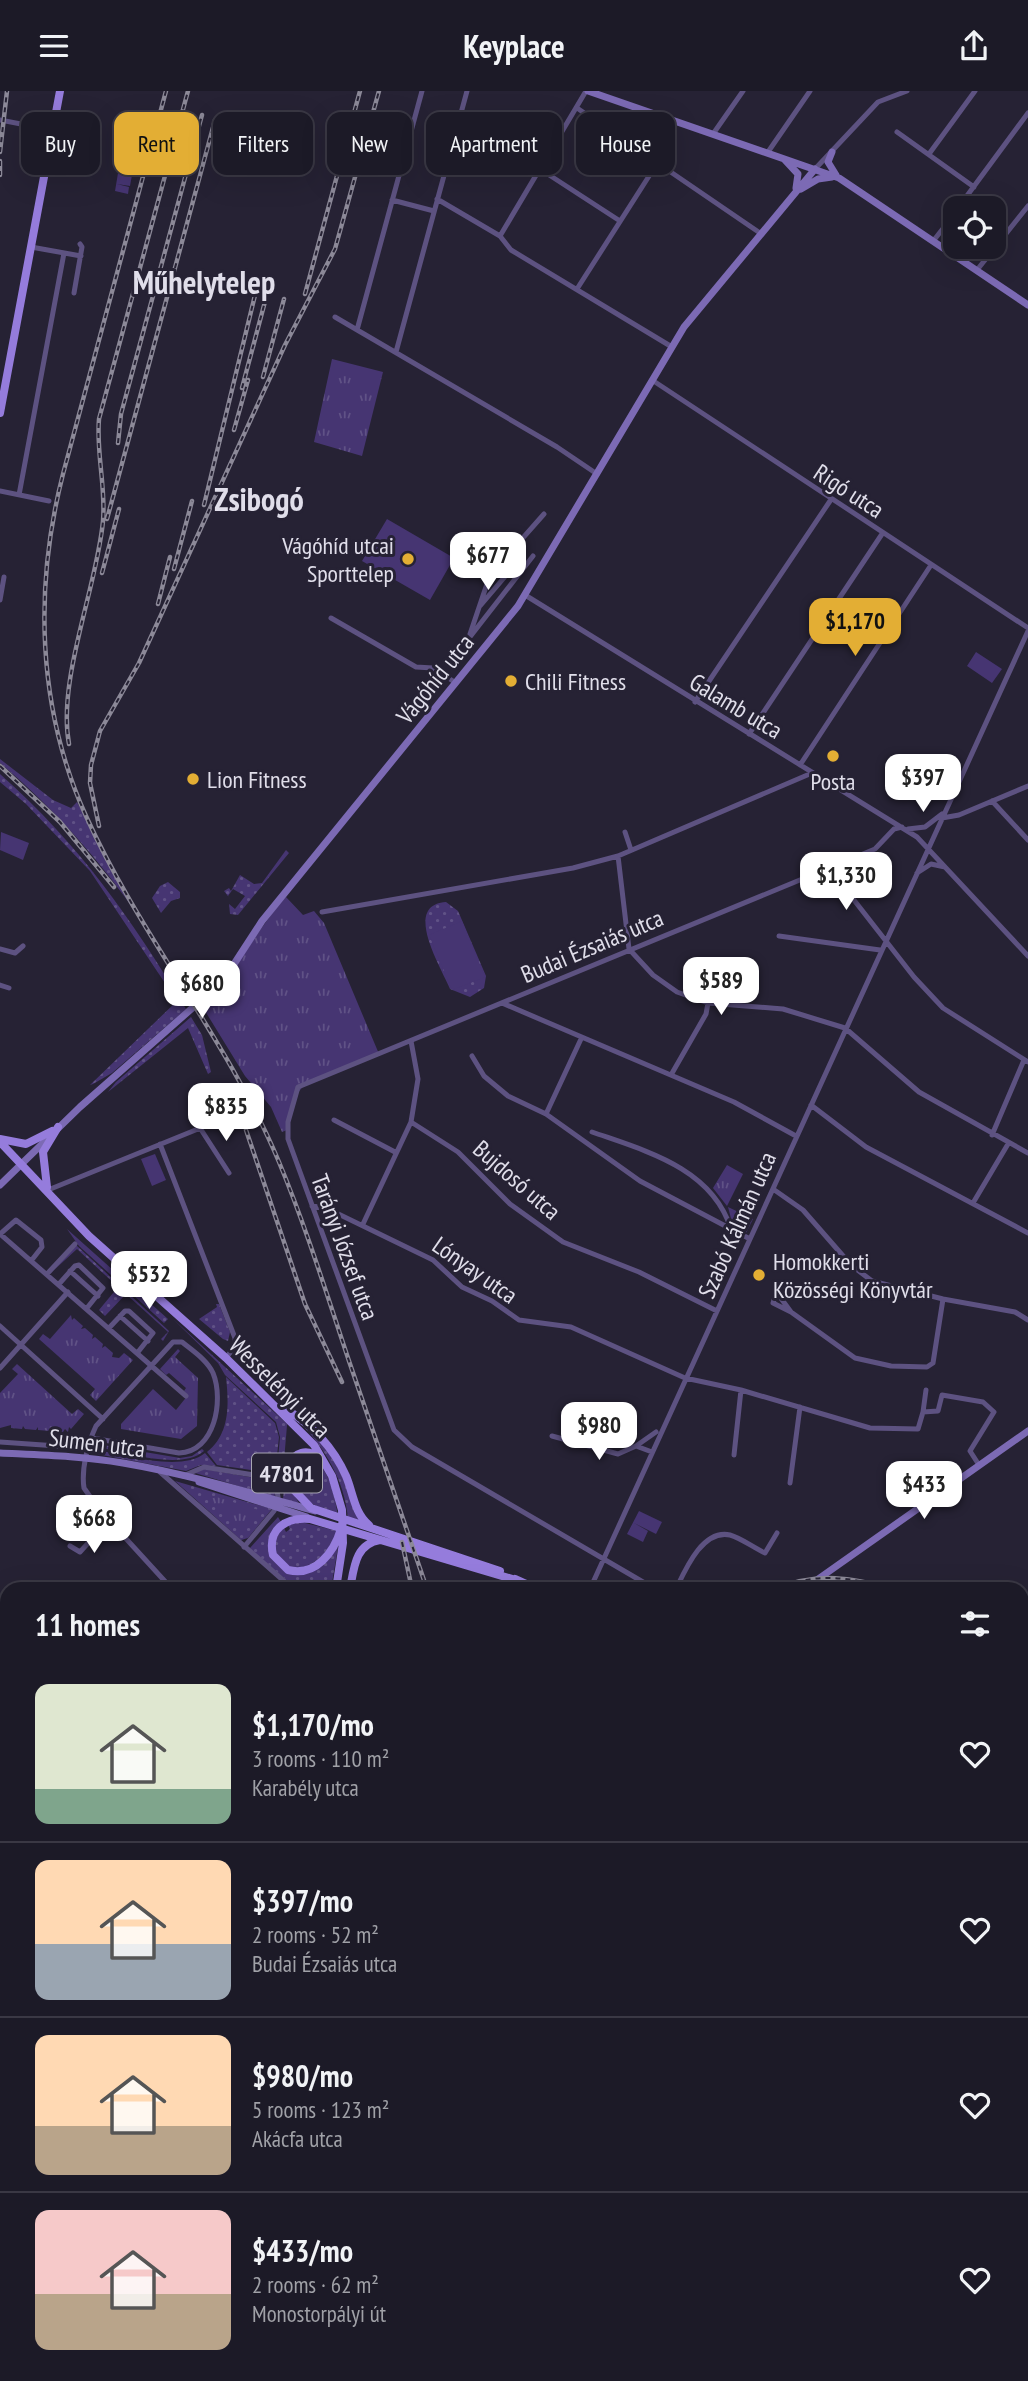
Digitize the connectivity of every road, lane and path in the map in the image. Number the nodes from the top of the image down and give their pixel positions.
1 (60, 91) edge
2 (422, 91) edge
3 (467, 91) edge
4 (587, 91) edge
5 (743, 91) edge
6 (810, 91) edge
7 (907, 91) edge
8 (975, 91) edge
9 (577, 108) junction
10 (56, 112) edge
11 (583, 112) edge
12 (1028, 113) edge
13 (0, 120) edge
14 (21, 124) edge
15 (897, 132) dead end
16 (562, 133) edge
17 (713, 134) junction
18 (768, 152) junction
19 (832, 152) junction
20 (929, 154) junction
21 (782, 157) junction
22 (815, 169) junction
23 (675, 174) edge
24 (44, 175) edge
25 (536, 175) edge
26 (549, 175) edge
27 (650, 175) edge
28 (839, 178) junction
29 (974, 187) junction
30 (794, 193) junction
31 (967, 196) edge
32 (437, 199) junction
33 (392, 200) junction
34 (1028, 206) edge
35 (433, 211) junction
36 (620, 221) junction
37 (943, 228) edge
38 (760, 233) junction
39 (500, 236) junction
40 (934, 240) junction
41 (80, 244) dead end
42 (31, 247) junction
43 (64, 253) junction
44 (81, 256) junction
45 (977, 270) junction
46 (577, 289) junction
47 (74, 293) dead end
48 (1028, 305) edge
49 (335, 317) dead end
50 (357, 330) junction
51 (672, 347) junction
52 (396, 352) junction
53 (7, 375) junction
54 (652, 380) junction
55 (0, 384) edge
56 (0, 410) edge
57 (597, 474) junction
58 (0, 491) edge
59 (19, 495) junction
60 (49, 501) dead end
61 (830, 501) junction
62 (544, 514) dead end
63 (882, 534) junction
64 (510, 552) junction
65 (533, 556) dead end
66 (519, 560) junction
67 (526, 565) junction
68 (931, 565) junction
69 (4, 577) dead end
70 (525, 595) junction
71 (0, 600) edge
72 (478, 608) junction
73 (331, 618) dead end
74 (1028, 630) edge
75 (470, 634) junction
76 (466, 642) dead end
77 (456, 683) junction
78 (695, 702) junction
79 (749, 734) junction
80 (800, 765) junction
81 (812, 773) junction
82 (1028, 786) edge
83 (992, 801) junction
84 (946, 808) junction
85 (961, 813) junction
86 (942, 818) junction
87 (887, 820) junction
88 (903, 828) junction
89 (625, 832) dead end
90 (889, 835) junction
91 (1028, 840) edge
92 (928, 847) junction
93 (631, 850) junction
94 (618, 856) junction
95 (829, 868) junction
96 (947, 868) junction
97 (914, 875) junction
98 (322, 912) dead end
99 (779, 936) dead end
100 (885, 940) junction
101 (23, 946) dead end
102 (0, 949) edge
103 (629, 949) junction
104 (880, 950) junction
105 (1028, 956) edge
106 (0, 985) edge
107 (9, 988) dead end
108 (502, 1003) junction
109 (708, 1003) junction
110 (845, 1028) junction
111 (581, 1039) junction
112 (411, 1041) junction
113 (472, 1056) dead end
114 (1026, 1061) edge
115 (671, 1075) junction
116 (304, 1085) joint
117 (811, 1105) junction
118 (546, 1114) junction
119 (225, 1118) dead end
120 (334, 1120) dead end
121 (411, 1122) junction
122 (58, 1127) junction
123 (200, 1128) junction
124 (592, 1132) dead end
125 (992, 1135) junction
126 (796, 1136) junction
127 (0, 1141) edge
128 (160, 1144) junction
129 (1008, 1144) junction
130 (396, 1152) junction
131 (1028, 1153) edge
132 (22, 1162) junction
133 (229, 1173) dead end
134 (0, 1185) edge
135 (772, 1189) junction
136 (48, 1190) junction
137 (973, 1203) junction
138 (313, 1209) junction
139 (363, 1224) junction
140 (731, 1229) junction
141 (1028, 1233) edge
142 (0, 1234) edge
143 (750, 1239) junction
144 (75, 1244) dead end
145 (31, 1261) junction
146 (71, 1271) junction
147 (47, 1274) junction
148 (59, 1284) junction
149 (68, 1292) junction
150 (98, 1296) junction
151 (943, 1299) junction
152 (87, 1308) junction
153 (717, 1311) junction
154 (791, 1312) dead end
155 (120, 1316) junction
156 (1028, 1320) edge
157 (0, 1326) edge
158 (109, 1328) junction
159 (148, 1341) junction
160 (21, 1345) junction
161 (138, 1352) junction
162 (226, 1358) junction
163 (152, 1364) junction
164 (0, 1368) edge
165 (685, 1378) junction
166 (741, 1390) junction
167 (926, 1390) dead end
168 (186, 1396) dead end
169 (270, 1400) junction
170 (800, 1407) junction
171 (923, 1412) junction
172 (103, 1419) junction
173 (1028, 1431) edge
174 (656, 1432) dead end
175 (552, 1436) dead end
176 (92, 1437) junction
177 (0, 1442) edge
178 (636, 1446) junction
179 (72, 1447) dead end
180 (652, 1452) junction
181 (0, 1453) edge
182 (734, 1455) dead end
183 (87, 1458) junction
184 (326, 1463) junction
185 (979, 1465) junction
186 (158, 1470) junction
187 (186, 1477) junction
188 (790, 1483) dead end
189 (278, 1497) dead end
190 (274, 1511) dead end
191 (319, 1516) junction
192 (343, 1519) junction
193 (109, 1520) junction
194 (330, 1520) junction
195 (374, 1528) junction
196 (777, 1533) dead end
197 (381, 1540) junction
198 (70, 1546) dead end
199 (244, 1547) junction
200 (604, 1559) junction
201 (472, 1563) junction
202 (166, 1582) edge
203 (285, 1582) edge
204 (337, 1582) edge
205 (351, 1582) edge
206 (521, 1582) edge
207 (593, 1582) edge
208 (643, 1582) edge
209 (681, 1582) edge
210 (814, 1582) edge

1 - 10 main road
2 - 33 street
3 - 32 street
4 - 9 street
4 - 17 main road
5 - 17 street
6 - 18 street
7 - 19 street
8 - 20 street
9 - 11 street
9 - 16 street
12 - 29 street
13 - 14 street
15 - 20 street
17 - 18 main road
18 - 21 main road
19 - 22 street
19 - 28 main road
20 - 29 street
21 - 22 main road
21 - 30 main road
22 - 28 main road
22 - 30 main road, Vágóhíd utca
23 - 38 street
24 - 42 main road
25 - 39 street
26 - 36 street
27 - 36 street
28 - 30 main road
28 - 40 main road
29 - 31 street
30 - 38 main road, Vágóhíd utca
32 - 35 street
32 - 39 street
33 - 35 street
33 - 50 street
34 - 45 street
35 - 52 street
36 - 46 street
37 - 40 street
38 - 51 main road, Vágóhíd utca
39 - 46 street
40 - 45 main road
41 - 44 street
42 - 43 street
42 - 53 main road
43 - 44 street
43 - 59 street
44 - 47 street
45 - 48 main road
46 - 51 street
49 - 50 street
50 - 52 street
51 - 54 main road, Vágóhíd utca
52 - 57 street
53 - 55 main road
53 - 56 main road
54 - 57 main road, Vágóhíd utca
54 - 61 street, Rigó utca
57 - 70 main road, Vágóhíd utca
58 - 59 street
59 - 60 street
61 - 63 street, Rigó utca
61 - 78 street
62 - 64 street
63 - 68 street, Rigó utca
63 - 79 street
64 - 66 street
64 - 72 street
65 - 67 street
66 - 67 street
66 - 72 street
67 - 75 street
68 - 74 street, Rigó utca
68 - 80 street
69 - 71 street
70 - 77 main road, Vágóhíd utca
70 - 78 street, Galamb utca
72 - 75 street
73 - 77 street
74 - 84 street, Szabó Kálmán utca
75 - 76 street
77 - 122 main road, Vágóhíd utca
78 - 79 street, Galamb utca
79 - 80 street, Galamb utca
80 - 81 street, Galamb utca
81 - 87 street, Galamb utca
81 - 93 street
82 - 83 street
83 - 85 street
83 - 91 street
84 - 85 street
84 - 86 street, Szabó Kálmán utca
84 - 88 street, Budai Ézsaiás utca
85 - 86 street
86 - 92 street, Szabó Kálmán utca
87 - 88 street, Galamb utca
87 - 90 street
88 - 90 street, Budai Ézsaiás utca
88 - 92 street, Galamb utca
89 - 93 street
90 - 95 street, Budai Ézsaiás utca
92 - 96 street, Galamb utca
92 - 97 street, Szabó Kálmán utca
93 - 94 street
94 - 98 street
94 - 103 street
95 - 100 street
95 - 103 street, Budai Ézsaiás utca
96 - 97 street
96 - 105 street, Galamb utca
97 - 100 street, Szabó Kálmán utca
99 - 104 street
100 - 104 street, Szabó Kálmán utca
100 - 114 street
101 - 102 street
103 - 108 street, Budai Ézsaiás utca
103 - 109 street
104 - 110 street, Szabó Kálmán utca
106 - 107 street
108 - 111 street
108 - 112 street, Budai Ézsaiás utca
109 - 110 street
109 - 115 street
110 - 117 street, Szabó Kálmán utca
110 - 125 street
111 - 115 street
111 - 118 street
112 - 116 street, Budai Ézsaiás utca
112 - 121 street
113 - 118 street
114 - 125 street
115 - 126 street
116 - 138 street, Tarányi József utca
117 - 126 street, Szabó Kálmán utca
117 - 137 street
118 - 140 street
119 - 123 street
120 - 130 street
121 - 130 street
121 - 153 street, Bujdosó utca
122 - 127 main road
122 - 132 main road, Vágóhíd utca
122 - 136 main road
123 - 128 street
123 - 133 street
124 - 140 street
125 - 129 street
126 - 135 street, Szabó Kálmán utca
127 - 132 main road, Wesselényi utca
128 - 136 street
128 - 162 street
129 - 131 street
129 - 137 street
130 - 139 street
132 - 134 main road, Vágóhíd utca
132 - 136 main road, Wesselényi utca
135 - 143 street, Szabó Kálmán utca
135 - 151 street
136 - 162 main road, Wesselényi utca
137 - 141 street
138 - 139 street, Lónyay utca
138 - 200 street, Tarányi József utca
139 - 165 street, Lónyay utca
140 - 143 street
142 - 145 street
142 - 145 street
143 - 153 street, Szabó Kálmán utca
144 - 147 street
145 - 147 street
146 - 148 street
146 - 150 street
146 - 150 street
147 - 148 street
148 - 149 street
149 - 152 street
149 - 160 street
150 - 152 street
151 - 154 street
151 - 156 street
152 - 158 street
153 - 165 street, Szabó Kálmán utca
155 - 158 street
155 - 159 street
155 - 159 street
157 - 160 street
158 - 161 street
159 - 161 street
160 - 164 street
160 - 172 street
161 - 163 street
162 - 169 main road, Wesselényi utca
163 - 168 street
163 - 172 street
163 - 176 street
165 - 166 street, Lónyay utca
165 - 180 street, Szabó Kálmán utca
166 - 170 street, Lónyay utca
166 - 182 street
167 - 171 street
169 - 184 main road, Wesselényi utca
169 - 195 main road
170 - 171 street, Lónyay utca
170 - 188 street
171 - 185 street
172 - 176 street
173 - 185 main road
174 - 178 street
175 - 178 street
176 - 183 street
177 - 179 street
178 - 180 street
180 - 200 street, Szabó Kálmán utca
181 - 183 main road, Sumen utca
183 - 186 main road, Sumen utca
183 - 193 street
184 - 191 main road, 47801
184 - 192 main road, Wesselényi utca
185 - 210 main road
186 - 187 main road, Sumen utca
186 - 199 street
187 - 189 street
187 - 191 main road, Sumen utca
190 - 199 street
191 - 192 main road
191 - 194 main road
192 - 204 main road, Wesselényi utca
193 - 198 street
193 - 202 street
194 - 195 main road
194 - 197 main road
195 - 201 main road
196 - 209 street
197 - 201 main road
197 - 205 main road
199 - 203 street
200 - 207 street, Szabó Kálmán utca
200 - 208 street
201 - 206 main road

